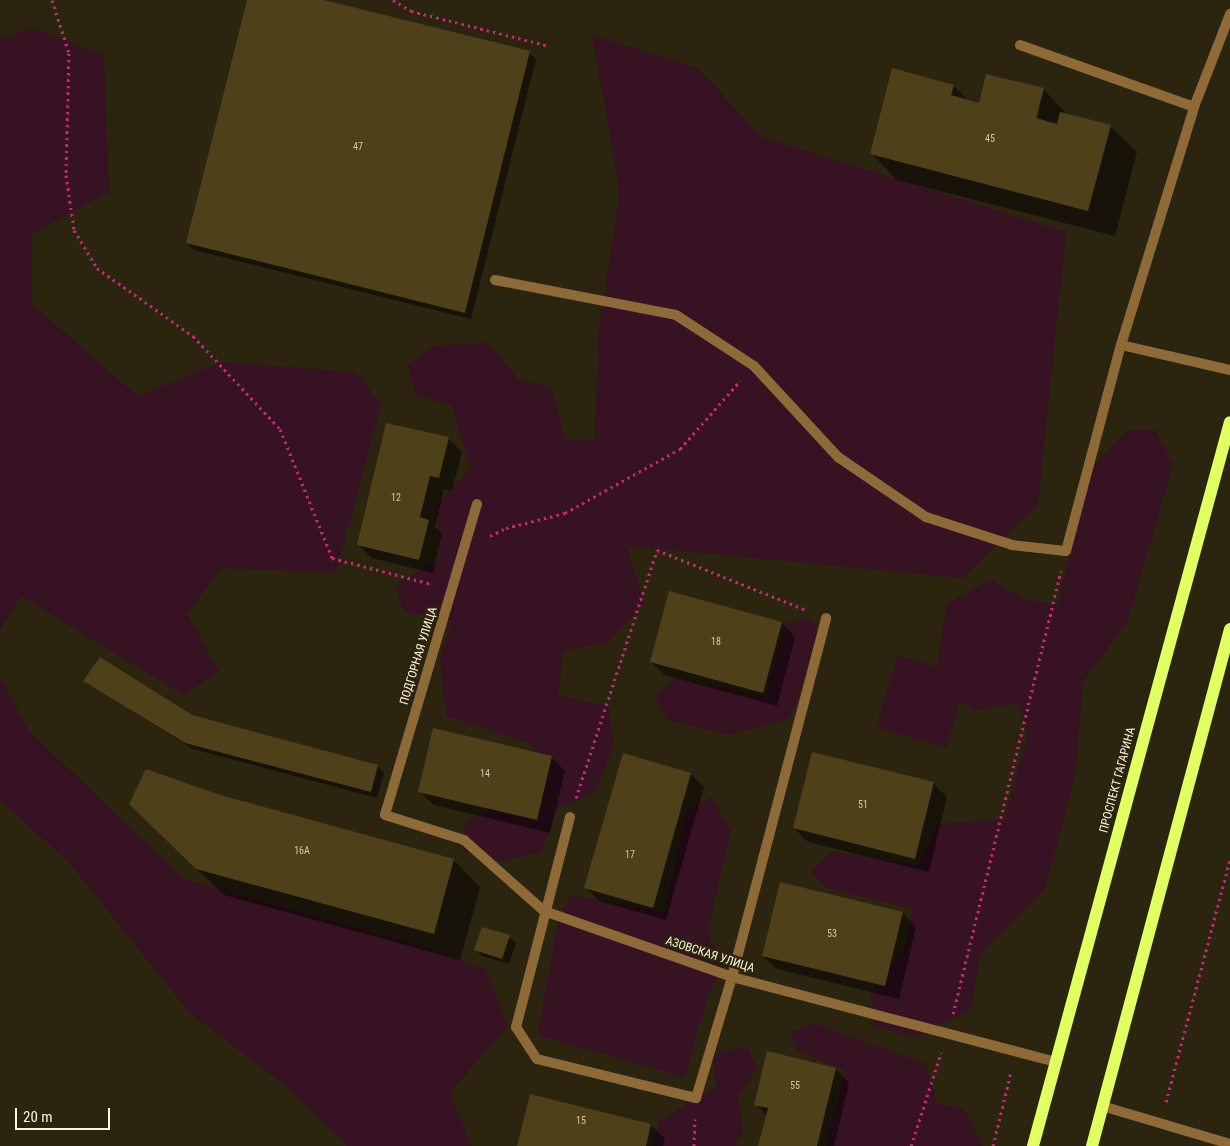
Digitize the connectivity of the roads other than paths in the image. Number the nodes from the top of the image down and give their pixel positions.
1 (1230, 14) edge
2 (1020, 45) dead end
3 (1194, 107) junction
4 (495, 280) dead end
5 (1121, 345) junction
6 (1230, 370) edge
7 (1230, 422) edge
8 (478, 504) dead end
9 (826, 618) road end
10 (1230, 629) edge
11 (385, 815) joint
12 (570, 817) road end
13 (544, 911) junction
14 (732, 977) junction
15 (1056, 1062) junction
16 (1102, 1106) junction
17 (1230, 1144) edge
18 (1033, 1146) edge
19 (1092, 1146) edge

1 - 3 street
2 - 3 street
3 - 5 street
4 - 5 street
5 - 6 street
7 - 15 main road, ПРОСПЕКТ ГАГАРИНА
8 - 11 street, ПОДГОРНАЯ УЛИЦА
9 - 14 street
10 - 16 main road
11 - 13 street, АЗОВСКАЯ УЛИЦА
12 - 13 street
13 - 14 street, АЗОВСКАЯ УЛИЦА
13 - 14 street
14 - 15 street, АЗОВСКАЯ УЛИЦА
15 - 18 main road, ПРОСПЕКТ ГАГАРИНА
16 - 17 street
16 - 19 main road

